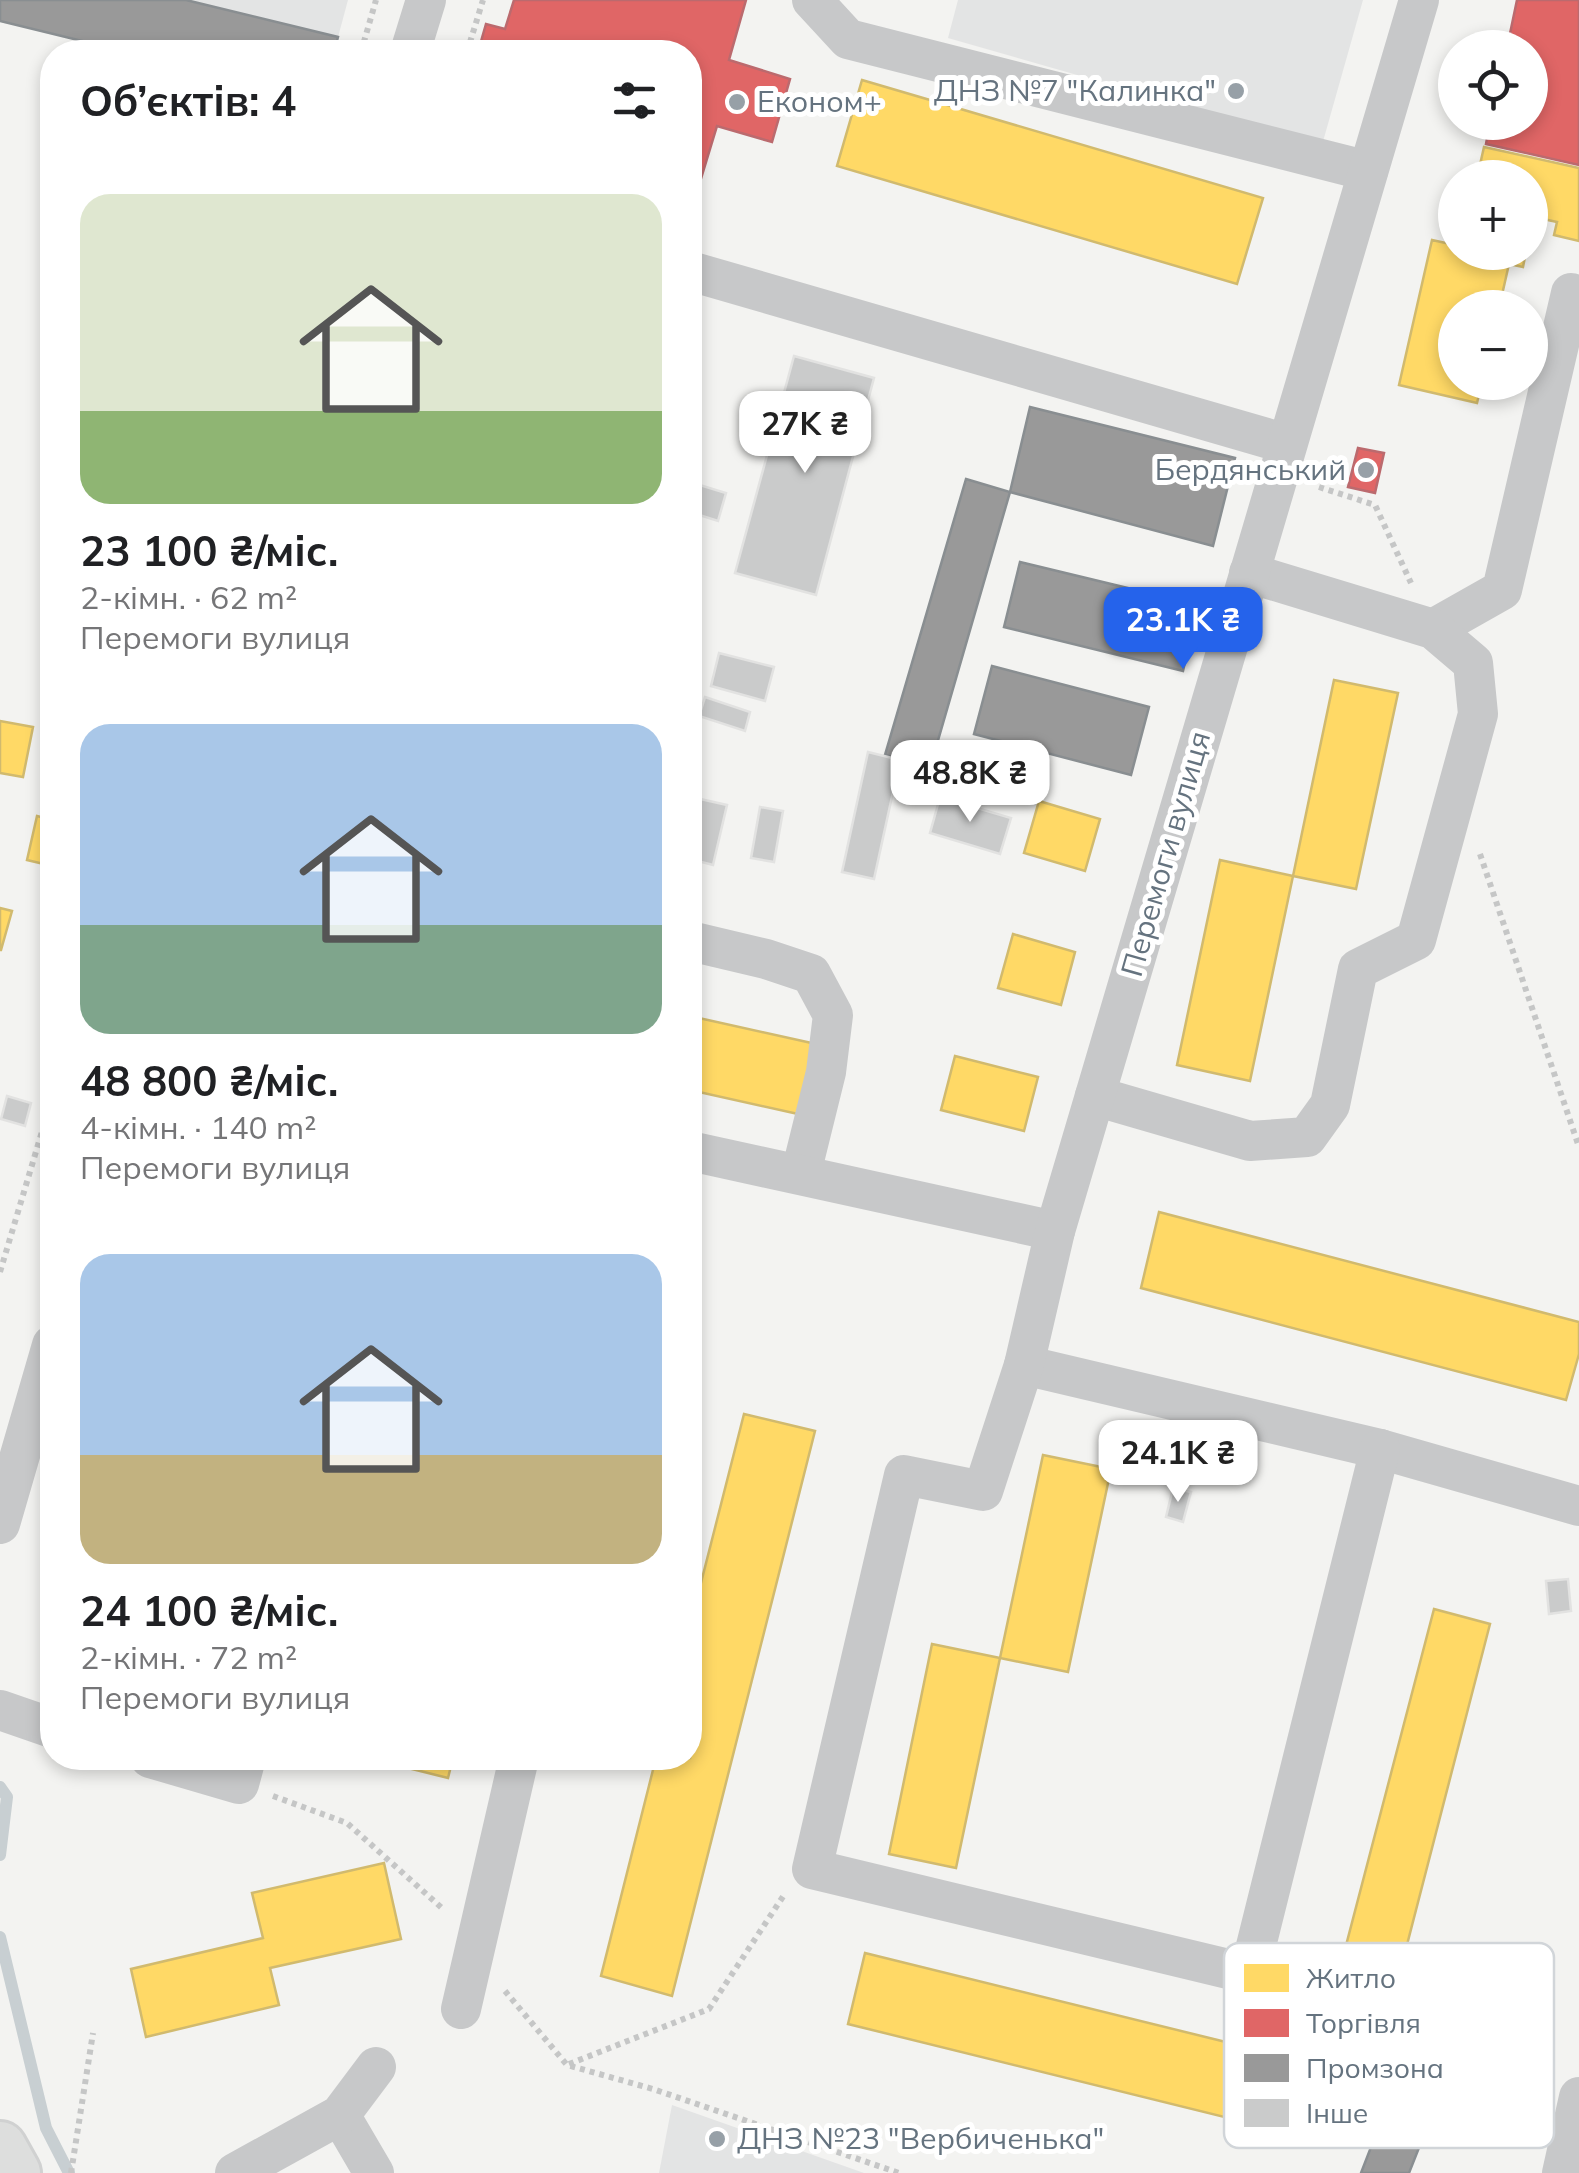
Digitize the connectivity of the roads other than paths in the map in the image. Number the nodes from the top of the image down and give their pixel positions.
1 (812, 0) edge
2 (1419, 0) edge
3 (414, 3) edge
4 (411, 40) edge
5 (1368, 170) junction
6 (702, 274) edge
7 (1579, 295) edge
8 (1286, 444) junction
9 (1248, 573) junction
10 (1433, 629) junction
11 (702, 944) edge
12 (1095, 1096) junction
13 (702, 1153) edge
14 (801, 1174) junction
15 (1055, 1230) junction
16 (1024, 1365) junction
17 (40, 1386) edge
18 (1380, 1449) junction
19 (1579, 1506) edge
20 (0, 1524) edge
21 (0, 1710) edge
22 (40, 1724) edge
23 (516, 1770) edge
24 (1256, 1943) edge
25 (1224, 1968) edge
26 (461, 2009) dead end
27 (376, 2068) dead end
28 (1579, 2098) edge
29 (340, 2115) junction
30 (0, 2148) edge
31 (14, 2173) edge
32 (235, 2173) edge
33 (374, 2173) edge
34 (1562, 2173) edge

1 - 5 street
2 - 5 street, Перемоги вулиця
3 - 4 street
5 - 8 street, Перемоги вулиця
6 - 8 street
7 - 10 street
8 - 9 street, Перемоги вулиця
9 - 10 street
9 - 12 street, Перемоги вулиця
10 - 12 street
11 - 14 street
12 - 15 street, Перемоги вулиця
13 - 14 street
14 - 15 street
15 - 16 street, Перемоги вулиця
16 - 18 street
16 - 25 street, Перемоги вулиця
17 - 20 street
18 - 19 street
18 - 24 street, Перемоги вулиця
21 - 22 street
23 - 26 street
27 - 29 street
28 - 34 street
29 - 32 street
29 - 33 street
30 - 31 main road

